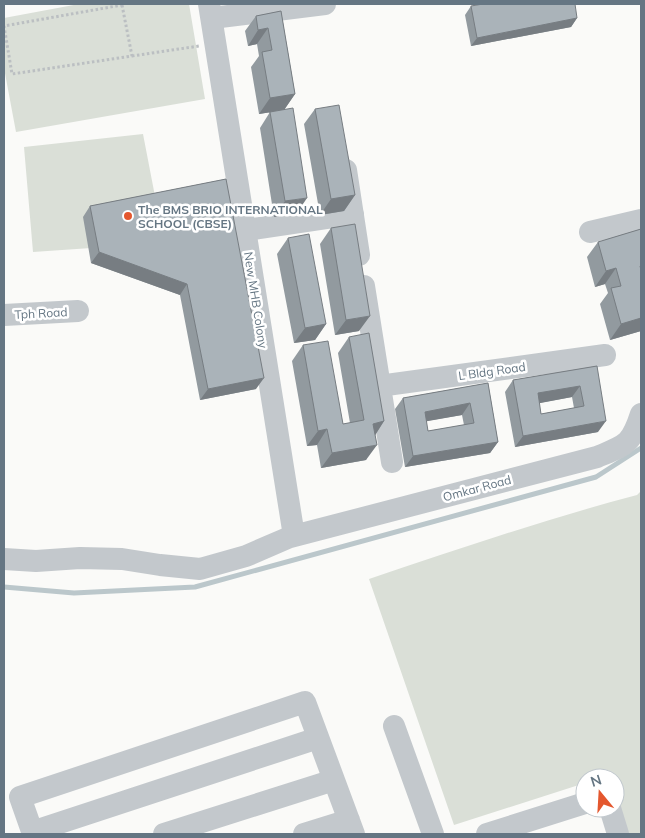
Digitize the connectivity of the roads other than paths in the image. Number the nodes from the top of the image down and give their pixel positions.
1 (325, 4) edge
2 (211, 11) edge
3 (344, 151) edge
4 (353, 214) junction
5 (641, 220) edge
6 (246, 230) junction
7 (590, 232) dead end
8 (78, 311) dead end
9 (4, 315) edge
10 (605, 356) dead end
11 (379, 386) junction
12 (641, 414) edge
13 (392, 462) dead end
14 (294, 536) junction
15 (4, 559) edge
16 (394, 726) dead end
17 (318, 738) junction
18 (334, 780) junction
19 (575, 805) edge
20 (613, 818) edge
21 (351, 827) edge
22 (32, 833) edge
23 (164, 834) edge
24 (304, 834) edge
25 (433, 834) edge
26 (487, 834) edge
27 (618, 834) edge

1 - 2 street
2 - 6 street, New MHB Colony
3 - 4 street
4 - 6 street
4 - 11 street
5 - 7 street
6 - 14 street, New MHB Colony
8 - 9 street, Tph Road
10 - 11 street, L Bldg Road
11 - 13 street
12 - 14 street, Omkar Road
14 - 15 street, Omkar Road
16 - 25 street
17 - 18 street
17 - 22 street
17 - 22 street
18 - 21 street
18 - 23 street
19 - 26 street
20 - 27 street
21 - 24 street

